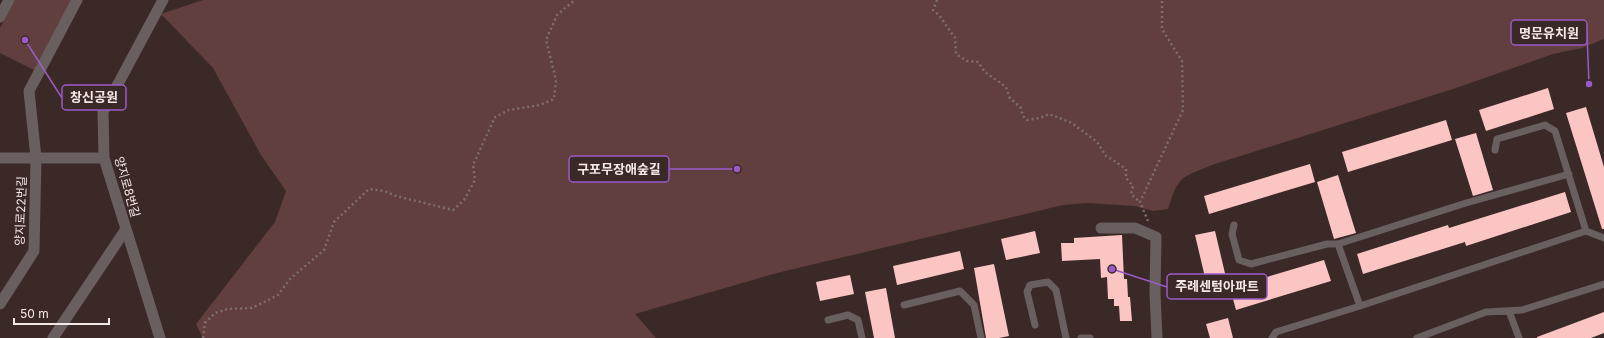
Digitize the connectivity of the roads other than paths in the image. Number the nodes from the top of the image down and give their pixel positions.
1 (9, 0) edge
2 (77, 0) edge
3 (163, 0) edge
4 (0, 17) edge
5 (1495, 150) dead end
6 (0, 158) edge
7 (36, 158) junction
8 (104, 158) junction
9 (1569, 174) junction
10 (1234, 225) dead end
11 (1101, 228) dead end
12 (126, 229) junction
13 (1586, 232) junction
14 (1604, 238) edge
15 (1338, 244) junction
16 (1604, 284) edge
17 (0, 304) edge
18 (904, 305) dead end
19 (1360, 306) junction
20 (1508, 311) junction
21 (828, 320) dead end
22 (1035, 325) dead end
23 (53, 338) edge
24 (160, 338) edge
25 (862, 338) edge
26 (981, 338) edge
27 (1066, 338) edge
28 (1081, 338) edge
29 (1090, 338) edge
30 (1157, 338) edge
31 (1272, 338) edge
32 (1417, 338) edge
33 (1519, 338) edge

1 - 4 street
2 - 7 street, 양지로22번길
3 - 8 street, 양지로8번길
5 - 9 lane
6 - 7 street
7 - 8 street
7 - 17 street, 양지로22번길
8 - 12 street, 양지로8번길
9 - 13 lane
9 - 15 lane
10 - 15 lane
11 - 30 street
12 - 23 street, 양지로8번길
12 - 24 street, 양지로8번길
13 - 14 lane
13 - 19 lane
15 - 19 lane
16 - 20 lane
18 - 26 lane
19 - 31 lane
20 - 32 lane
20 - 33 lane
21 - 25 lane
22 - 27 lane
28 - 29 lane

